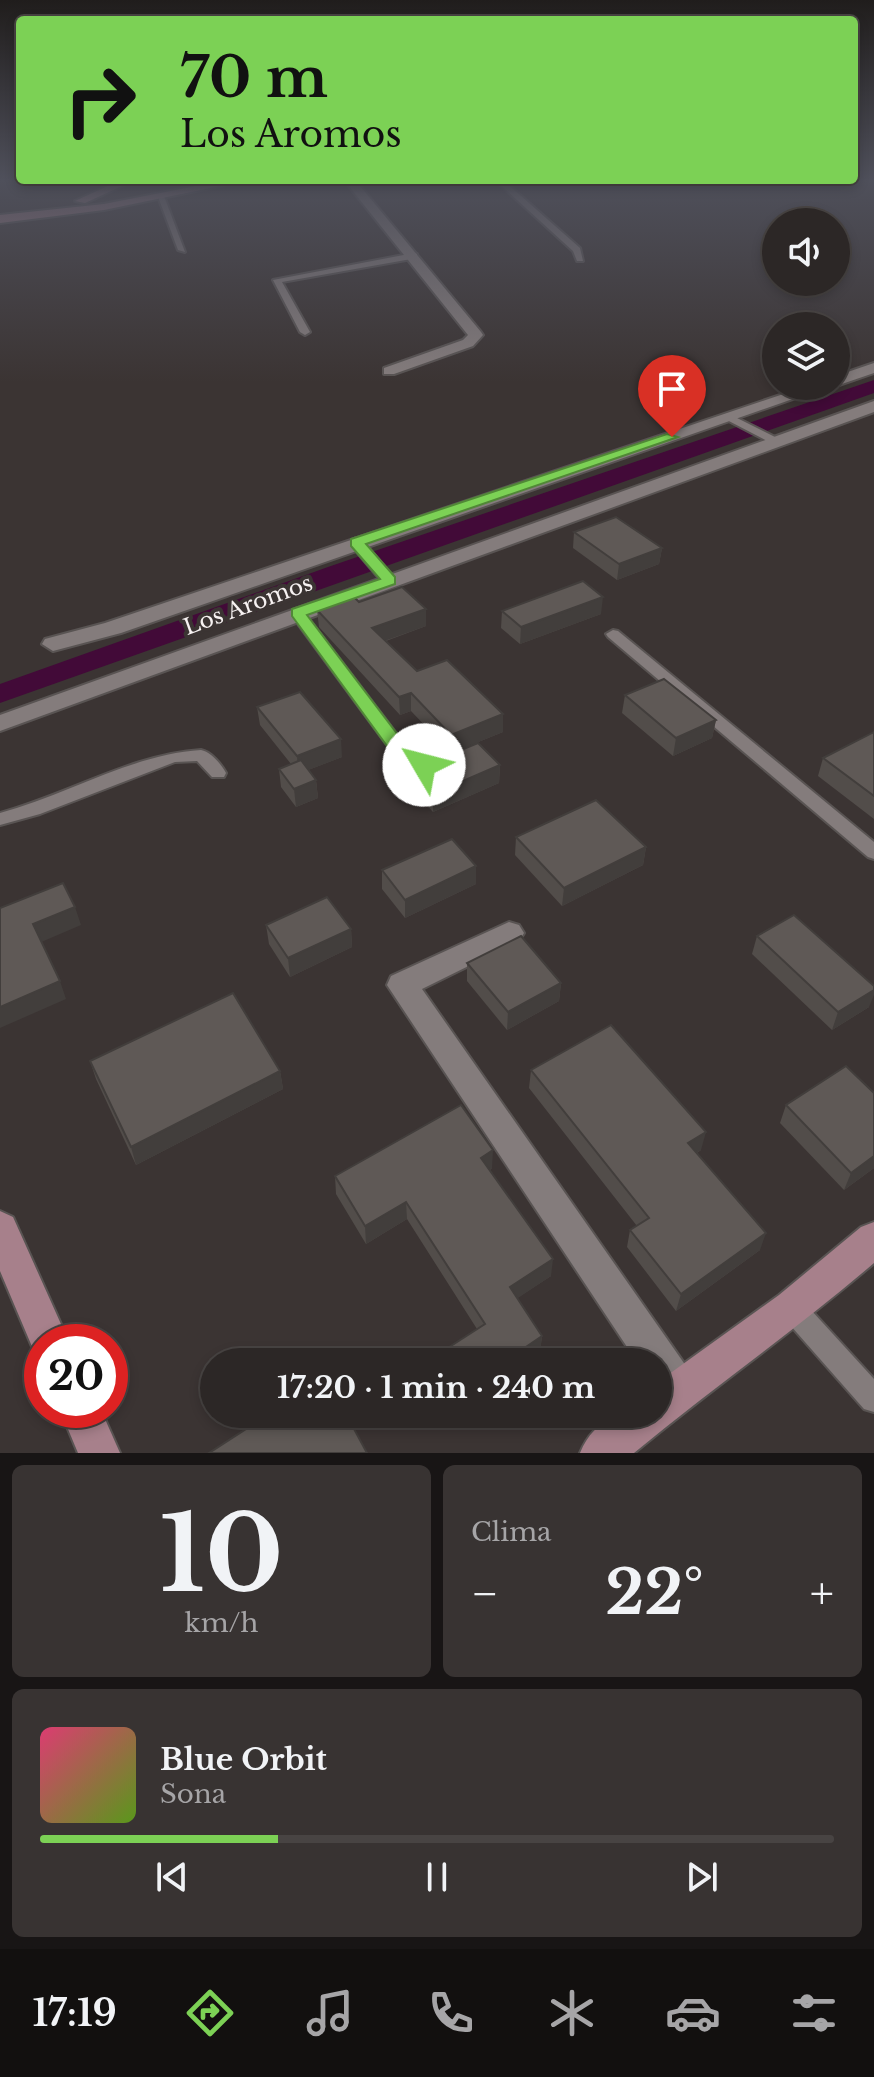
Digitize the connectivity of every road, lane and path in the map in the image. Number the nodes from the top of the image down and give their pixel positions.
1 (181, 247) edge
2 (406, 247) edge
3 (573, 247) edge
4 (182, 250) dead end
5 (414, 256) junction
6 (580, 259) dead end
7 (305, 332) dead end
8 (874, 368) edge
9 (389, 371) dead end
10 (850, 376) edge
11 (780, 400) edge
12 (874, 406) edge
13 (729, 417) junction
14 (775, 441) junction
15 (356, 542) junction
16 (389, 581) junction
17 (297, 613) junction
18 (613, 634) dead end
19 (53, 644) dead end
20 (0, 723) edge
21 (424, 765) edge
22 (218, 773) dead end
23 (0, 819) edge
24 (874, 852) edge
25 (509, 933) dead end
26 (0, 1229) edge
27 (874, 1240) edge
28 (792, 1308) junction
29 (42, 1324) edge
30 (628, 1348) edge
31 (672, 1396) edge
32 (874, 1399) edge
33 (88, 1428) edge
34 (632, 1428) edge
35 (99, 1453) edge
36 (601, 1453) edge

1 - 4 lane
2 - 5 street
3 - 6 lane
5 - 7 lane
5 - 9 street
8 - 10 street
11 - 13 street, Los Aromos
12 - 14 street, Los Aromos
13 - 14 lane
13 - 15 street, Los Aromos
14 - 16 street, Los Aromos
15 - 16 lane
15 - 19 street, Los Aromos
16 - 17 street, Los Aromos
17 - 20 street, Los Aromos
17 - 21 lane
18 - 24 lane
22 - 23 lane
25 - 30 street
26 - 29 main road
27 - 28 main road
28 - 31 main road
28 - 32 lane
33 - 35 main road
34 - 36 main road

